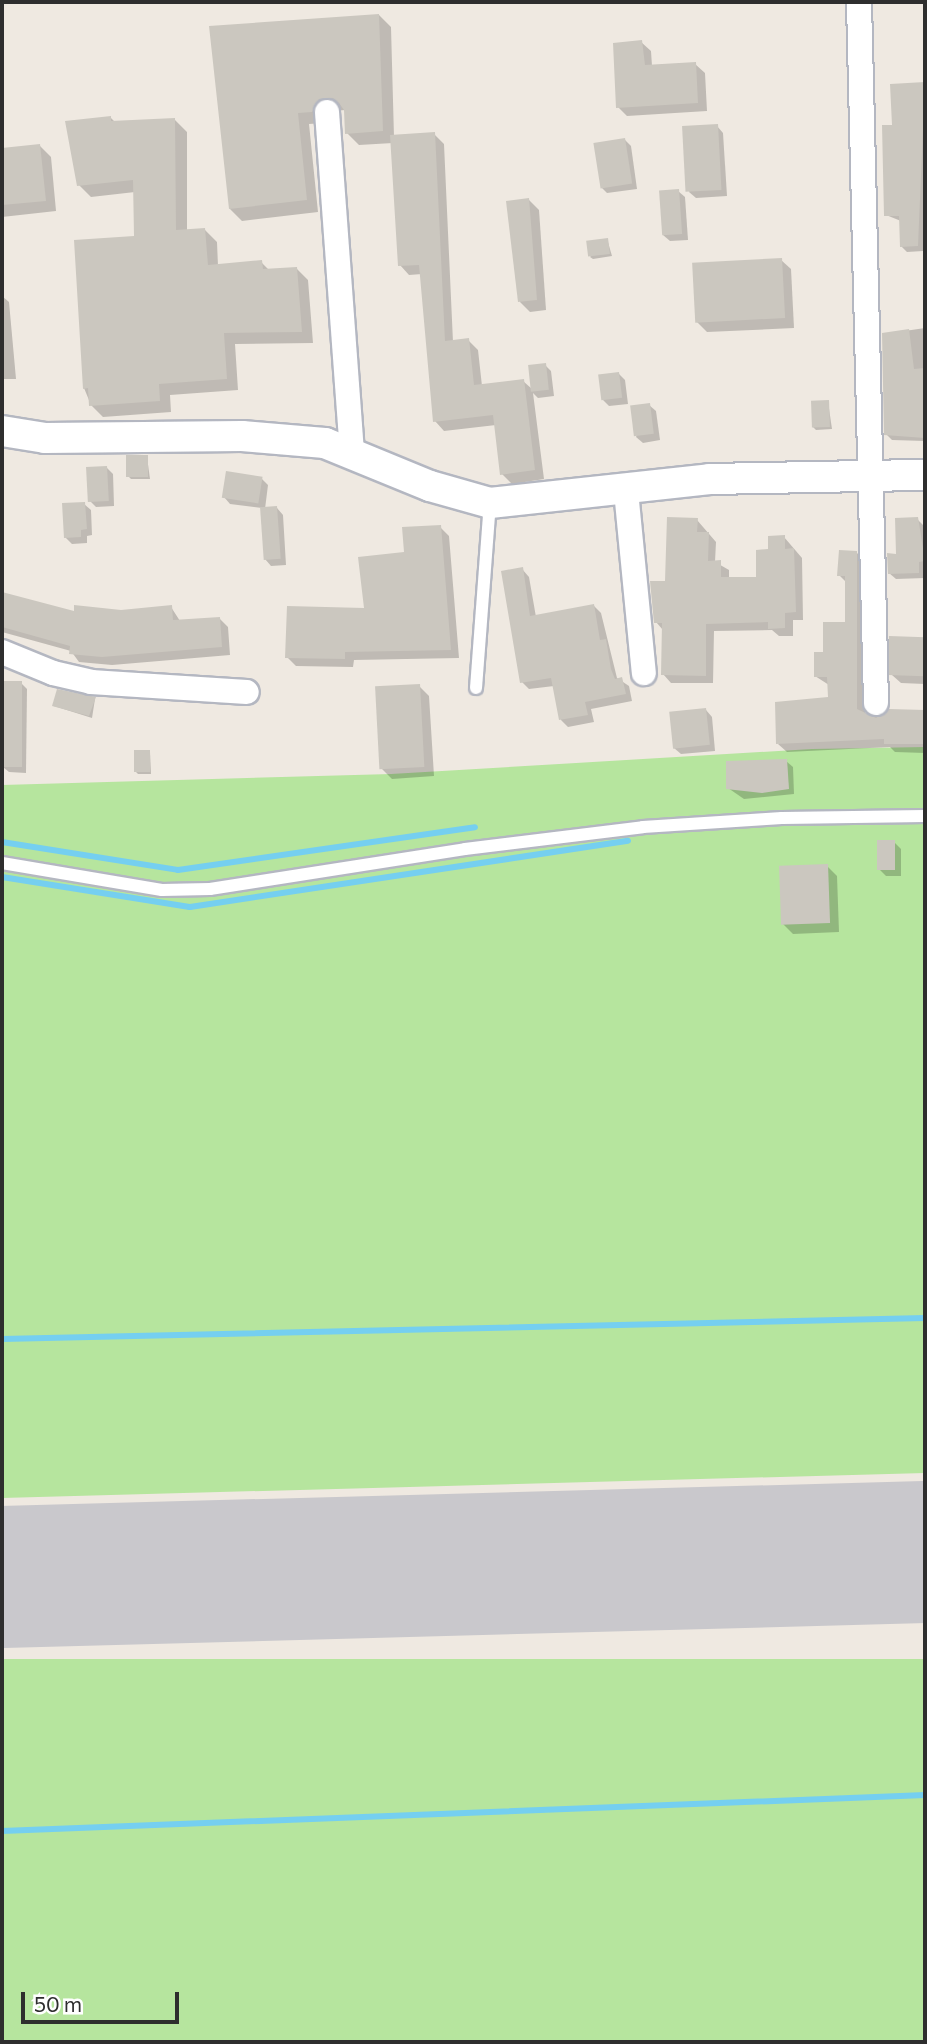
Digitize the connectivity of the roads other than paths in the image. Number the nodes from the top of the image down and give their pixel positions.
1 (859, 2) edge
2 (327, 112) dead end
3 (2, 431) edge
4 (352, 452) junction
5 (925, 475) edge
6 (873, 476) junction
7 (626, 491) junction
8 (490, 503) junction
9 (2, 652) edge
10 (644, 673) dead end
11 (476, 688) dead end
12 (247, 692) dead end
13 (876, 703) dead end
14 (925, 816) edge
15 (2, 863) edge

1 - 6 street
2 - 4 street
3 - 4 street
4 - 8 street
5 - 6 street
6 - 7 street
6 - 13 street
7 - 8 street
7 - 10 street
8 - 11 lane
9 - 12 street
14 - 15 lane

